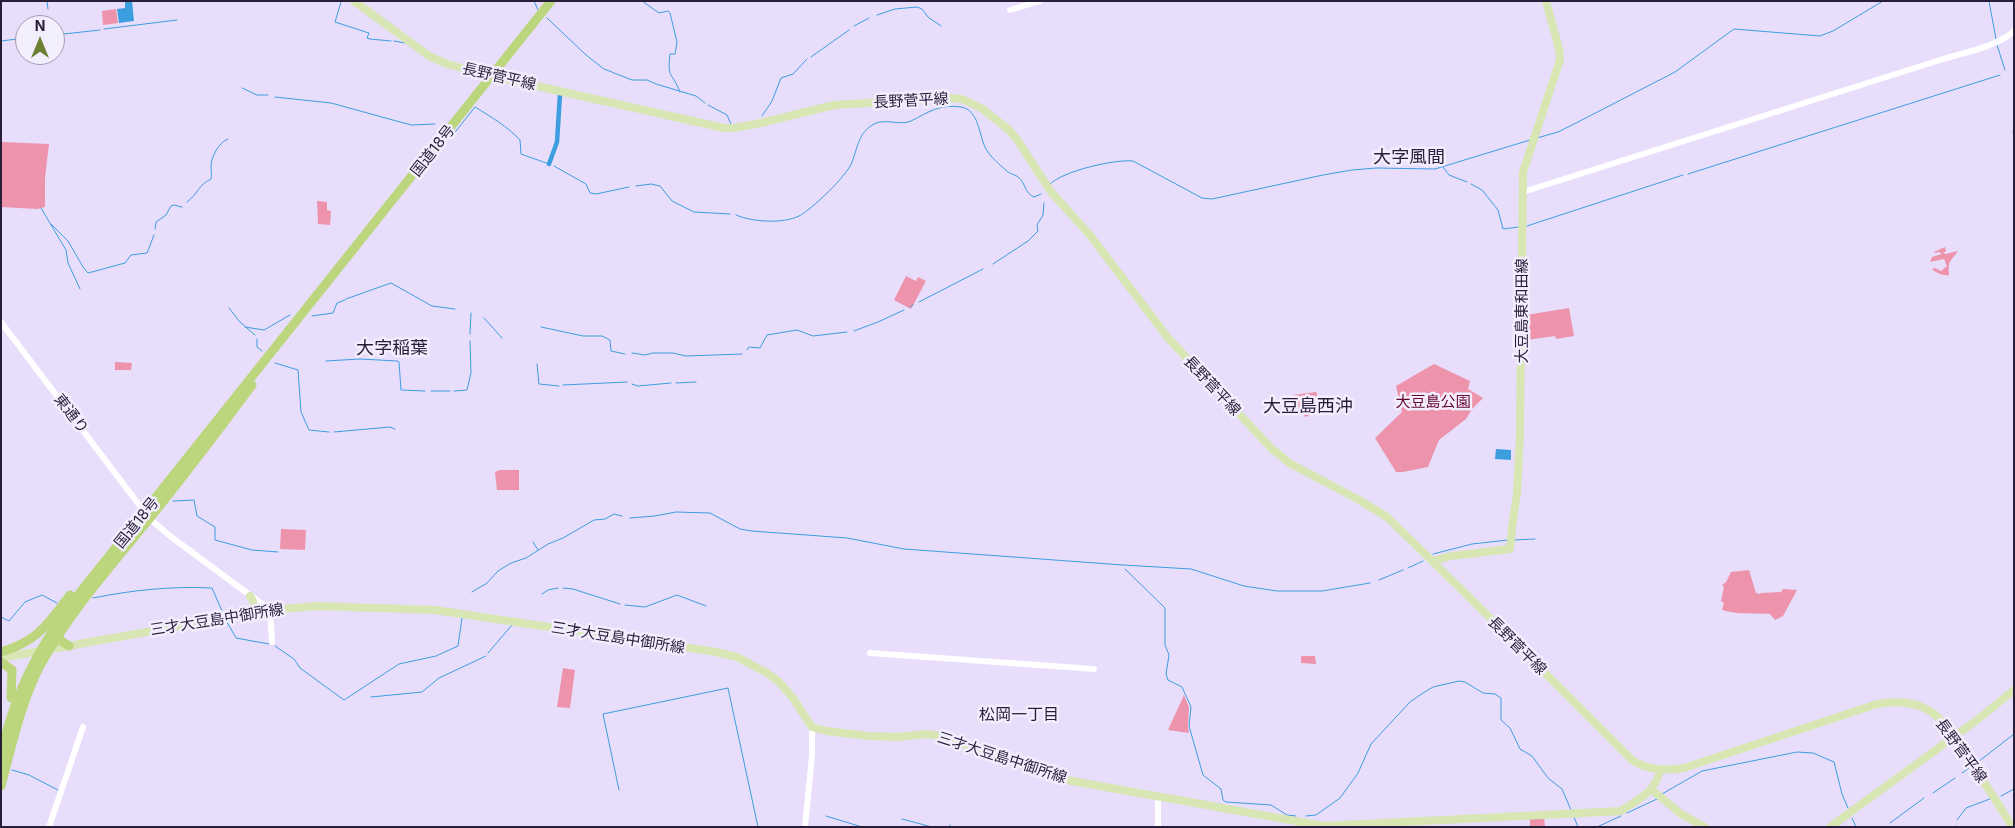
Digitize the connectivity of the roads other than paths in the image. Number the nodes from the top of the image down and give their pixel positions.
1 (354, 1) edge
2 (551, 1) edge
3 (1040, 1) edge
4 (1546, 1) edge
5 (1010, 10) dead end
6 (2014, 31) edge
7 (492, 76) junction
8 (1523, 192) junction
9 (314, 300) junction
10 (299, 321) junction
11 (1, 322) edge
12 (272, 350) junction
13 (221, 417) junction
14 (141, 507) junction
15 (149, 518) junction
16 (1432, 561) junction
17 (250, 596) junction
18 (270, 610) junction
19 (249, 614) junction
20 (48, 624) junction
21 (59, 634) junction
22 (272, 642) dead end
23 (69, 646) junction
24 (50, 650) junction
25 (32, 652) junction
26 (1, 653) edge
27 (870, 653) dead end
28 (1, 660) edge
29 (1094, 668) dead end
30 (2014, 690) edge
31 (11, 698) junction
32 (83, 727) dead end
33 (812, 727) junction
34 (1, 732) edge
35 (1954, 738) junction
36 (1, 753) edge
37 (1, 770) edge
38 (1660, 770) junction
39 (1, 786) edge
40 (1652, 790) junction
41 (1158, 796) junction
42 (49, 827) edge
43 (805, 827) edge
44 (1158, 827) edge
45 (1705, 827) edge
46 (1830, 827) edge
47 (2012, 827) edge

1 - 7 main road, 長野菅平線
2 - 7 highway, 国道18号
3 - 5 street
4 - 8 main road, 大豆島東和田線
6 - 8 street
7 - 9 highway, 国道18号
7 - 16 main road, 長野菅平線
8 - 16 main road, 大豆島東和田線
9 - 10 highway, 国道18号
9 - 12 highway, 国道18号
10 - 13 highway, 国道18号
10 - 15 highway
11 - 14 street, 東通り
12 - 13 highway, 国道18号
12 - 14 highway
13 - 36 highway, 国道18号
13 - 37 highway, 国道18号
14 - 15 street, 東通り
14 - 20 highway
15 - 17 street, 東通り
15 - 21 highway
16 - 38 main road, 長野菅平線
17 - 18 street, 東通り
17 - 19 main road
18 - 19 main road, 三才大豆島中御所線
18 - 22 street
18 - 33 main road, 三才大豆島中御所線
19 - 23 main road, 三才大豆島中御所線
20 - 25 highway
20 - 26 highway
21 - 23 highway
21 - 24 highway
23 - 24 main road, 三才大豆島中御所線
24 - 25 main road, 三才大豆島中御所線
24 - 39 highway
25 - 26 main road, 三才大豆島中御所線
25 - 28 main road, 三才大豆島中御所線
25 - 31 highway
27 - 29 street
28 - 31 highway
30 - 35 main road
31 - 34 highway
32 - 42 street
33 - 41 main road, 三才大豆島中御所線
33 - 43 street
35 - 38 main road, 長野菅平線
35 - 46 main road
35 - 47 main road, 長野菅平線
38 - 40 main road
40 - 41 main road, 三才大豆島中御所線
40 - 45 main road
41 - 44 street

